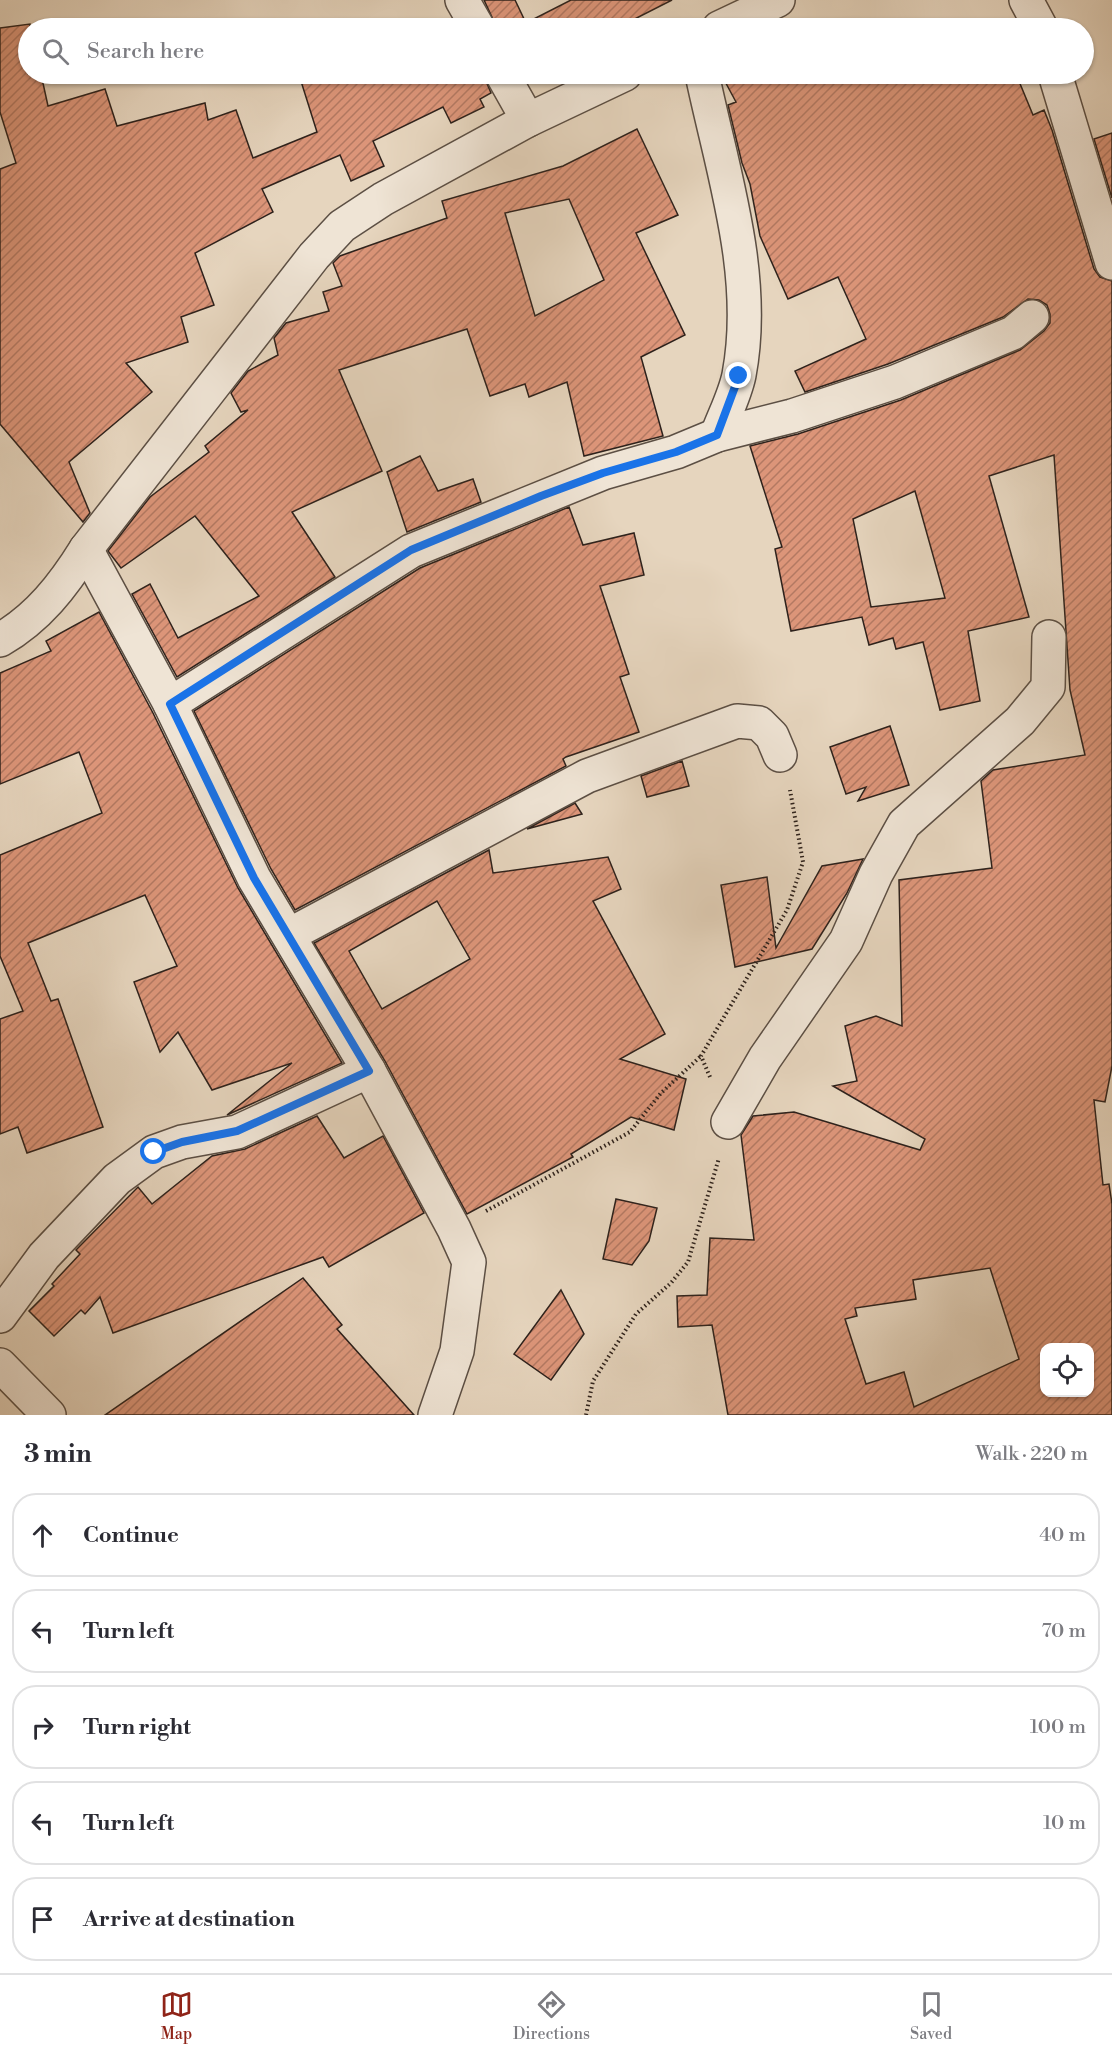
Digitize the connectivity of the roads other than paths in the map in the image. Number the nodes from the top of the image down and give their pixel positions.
1 (462, 0) edge
2 (778, 0) edge
3 (1026, 0) edge
4 (472, 18) edge
5 (740, 18) edge
6 (1036, 18) edge
7 (508, 84) edge
8 (604, 84) edge
9 (704, 84) edge
10 (1058, 84) edge
11 (528, 120) junction
12 (1112, 263) edge
13 (1032, 317) dead end
14 (717, 435) junction
15 (86, 549) junction
16 (1049, 637) dead end
17 (0, 640) edge
18 (170, 704) junction
19 (780, 755) dead end
20 (288, 934) junction
21 (369, 1071) junction
22 (728, 1122) dead end
23 (0, 1316) edge
24 (0, 1365) edge
25 (49, 1415) edge
26 (435, 1415) edge

1 - 4 street
2 - 5 street
3 - 6 street
7 - 11 street
8 - 11 street
9 - 14 street
10 - 12 street
11 - 15 street
13 - 14 street
14 - 18 street
15 - 17 street
15 - 18 street
16 - 22 street
18 - 20 street
19 - 20 street
20 - 21 street
21 - 23 street
21 - 26 street
24 - 25 street

